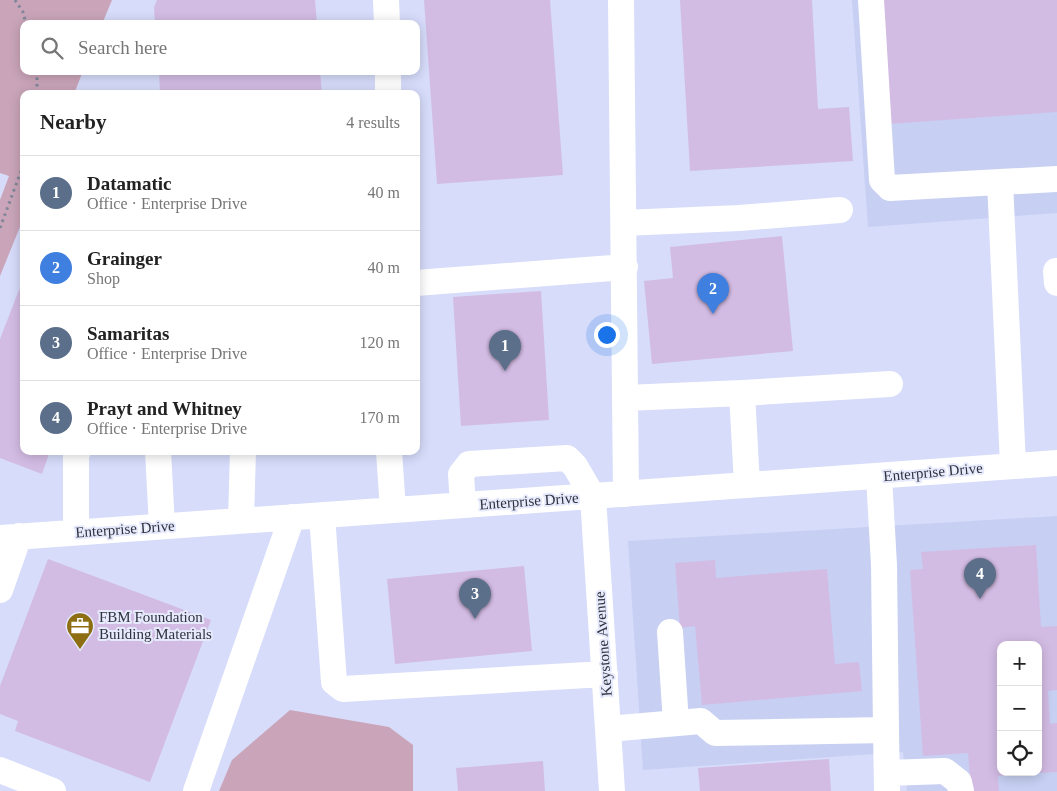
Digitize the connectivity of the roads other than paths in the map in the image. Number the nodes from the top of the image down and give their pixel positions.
1 (386, 0) edge
2 (621, 0) edge
3 (871, 0) edge
4 (387, 20) edge
5 (388, 75) edge
6 (388, 90) edge
7 (1057, 179) edge
8 (1000, 182) junction
9 (840, 210) dead end
10 (624, 223) junction
11 (624, 267) junction
12 (420, 283) edge
13 (890, 384) dead end
14 (742, 393) junction
15 (626, 398) junction
16 (76, 455) edge
17 (158, 455) edge
18 (243, 455) edge
19 (389, 455) edge
20 (1057, 463) edge
21 (1014, 465) junction
22 (879, 477) junction
23 (747, 485) junction
24 (626, 494) junction
25 (593, 497) junction
26 (463, 505) junction
27 (393, 510) junction
28 (322, 515) junction
29 (292, 517) junction
30 (241, 520) junction
31 (162, 526) junction
32 (76, 532) junction
33 (10, 537) edge
34 (0, 590) edge
35 (670, 632) dead end
36 (605, 674) junction
37 (676, 723) junction
38 (608, 729) junction
39 (886, 730) junction
40 (0, 770) edge
41 (887, 782) edge
42 (53, 791) edge
43 (196, 791) edge
44 (612, 791) edge
45 (961, 791) edge

1 - 4 street
2 - 10 street
3 - 8 street
5 - 6 street
7 - 8 street
8 - 21 street
9 - 10 street
10 - 11 street
11 - 12 street
11 - 15 street
13 - 14 street
14 - 15 street
14 - 23 street
15 - 24 street
16 - 32 street
17 - 31 street
18 - 30 street
19 - 27 street
20 - 21 street, Enterprise Drive
21 - 22 street, Enterprise Drive
22 - 23 street, Enterprise Drive
22 - 39 street
23 - 24 street, Enterprise Drive
24 - 25 street, Enterprise Drive
25 - 26 street, Enterprise Drive
25 - 26 street
25 - 36 street, Keystone Avenue
26 - 27 street, Enterprise Drive
27 - 28 street, Enterprise Drive
28 - 29 street, Enterprise Drive
28 - 36 street
29 - 30 street, Enterprise Drive
29 - 43 street
30 - 31 street, Enterprise Drive
31 - 32 street, Enterprise Drive
32 - 33 street, Enterprise Drive
33 - 34 street
35 - 37 street
36 - 38 street, Keystone Avenue
37 - 38 street
37 - 39 street
38 - 44 street, Keystone Avenue
39 - 41 street
40 - 42 street
41 - 45 street

